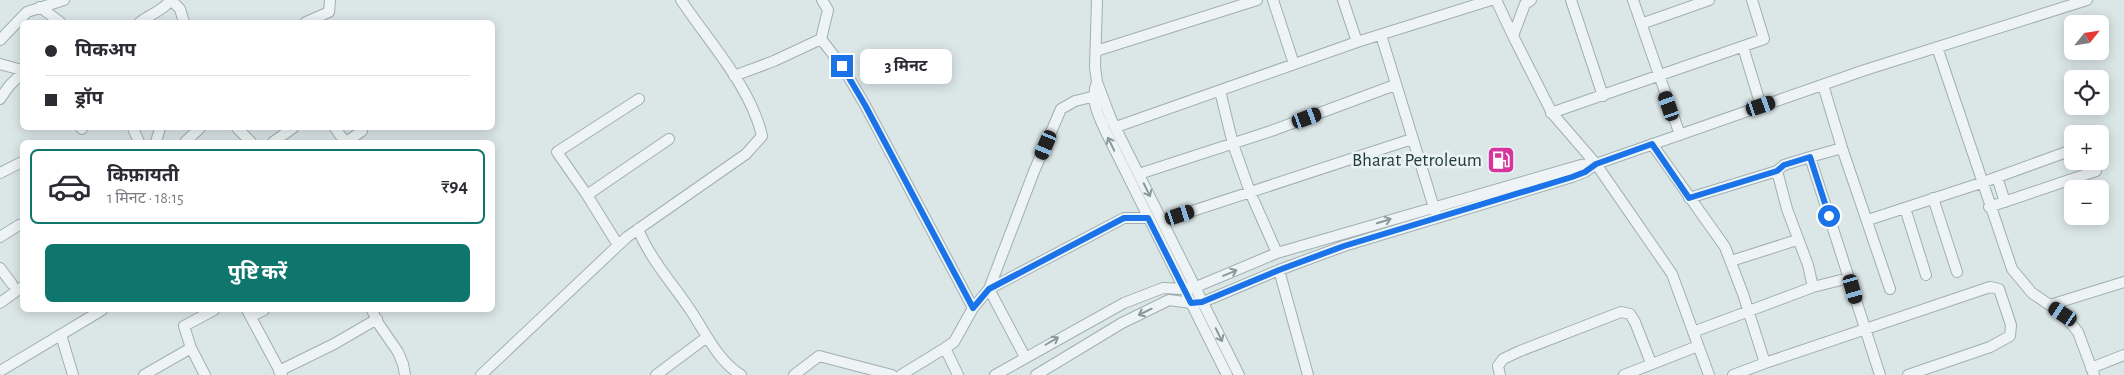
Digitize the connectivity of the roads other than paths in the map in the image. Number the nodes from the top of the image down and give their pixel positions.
1 (64, 0) edge
2 (171, 0) edge
3 (330, 0) edge
4 (681, 0) edge
5 (822, 0) edge
6 (1097, 0) edge
7 (1257, 0) edge
8 (1273, 0) edge
9 (1343, 0) edge
10 (1491, 0) edge
11 (1496, 0) edge
12 (1571, 0) edge
13 (1633, 0) edge
14 (1709, 0) edge
15 (1752, 0) edge
16 (2086, 0) edge
17 (1527, 1) edge
18 (40, 7) junction
19 (57, 20) edge
20 (143, 20) edge
21 (183, 20) edge
22 (311, 20) edge
23 (1641, 24) junction
24 (1381, 35) junction
25 (1513, 36) junction
26 (821, 39) junction
27 (0, 40) edge
28 (1357, 42) junction
29 (1743, 47) junction
30 (1937, 48) junction
31 (1096, 51) junction
32 (0, 64) edge
33 (1294, 64) junction
34 (20, 71) edge
35 (20, 74) edge
36 (734, 76) junction
37 (1659, 76) junction
38 (1395, 85) junction
39 (1824, 85) junction
40 (1220, 91) junction
41 (1098, 96) junction
42 (1603, 96) junction
43 (0, 99) edge
44 (639, 99) dead end
45 (1761, 106) junction
46 (1551, 113) junction
47 (1116, 128) junction
48 (198, 130) edge
49 (239, 130) edge
50 (290, 130) edge
51 (337, 130) edge
52 (362, 131) dead end
53 (1680, 135) junction
54 (248, 139) edge
55 (669, 139) dead end
56 (1412, 139) junction
57 (187, 140) edge
58 (276, 140) edge
59 (344, 140) edge
60 (349, 140) edge
61 (1233, 144) junction
62 (1652, 144) junction
63 (1842, 148) junction
64 (2064, 153) edge
65 (1810, 157) junction
66 (20, 163) edge
67 (1596, 164) junction
68 (1777, 171) junction
69 (2096, 171) dead end
70 (0, 173) edge
71 (1139, 174) junction
72 (1997, 177) junction
73 (1981, 183) junction
74 (1250, 192) junction
75 (587, 195) junction
76 (1689, 198) junction
77 (1933, 198) junction
78 (2005, 202) junction
79 (1433, 207) junction
80 (1990, 207) junction
81 (1905, 208) junction
82 (1148, 218) junction
83 (1437, 218) junction
84 (1868, 220) junction
85 (1162, 221) junction
86 (19, 225) dead end
87 (638, 229) junction
88 (0, 237) edge
89 (1797, 240) junction
90 (618, 245) junction
91 (1277, 253) junction
92 (1731, 260) junction
93 (0, 268) edge
94 (1279, 270) junction
95 (1957, 272) dead end
96 (1926, 275) dead end
97 (1849, 278) junction
98 (2124, 282) edge
99 (12, 284) dead end
100 (1196, 287) junction
101 (1813, 287) junction
102 (20, 288) edge
103 (989, 289) junction
104 (1184, 289) junction
105 (1890, 289) dead end
106 (1202, 302) junction
107 (0, 303) edge
108 (1191, 303) junction
109 (2050, 305) junction
110 (973, 308) junction
111 (99, 312) edge
112 (210, 312) edge
113 (1749, 312) junction
114 (249, 313) edge
115 (374, 315) edge
116 (1865, 331) junction
117 (1693, 332) junction
118 (61, 335) junction
119 (707, 337) junction
120 (1698, 346) junction
121 (191, 348) junction
122 (945, 348) junction
123 (2124, 356) edge
124 (1024, 357) junction
125 (1651, 363) junction
126 (1765, 363) junction
127 (848, 364) junction
128 (3, 370) edge
129 (2093, 372) edge
130 (280, 373) edge
131 (403, 374) edge
132 (72, 375) edge
133 (144, 375) edge
134 (205, 375) edge
135 (481, 375) edge
136 (656, 375) edge
137 (740, 375) edge
138 (794, 375) edge
139 (845, 375) edge
140 (889, 375) edge
141 (901, 375) edge
142 (958, 375) edge
143 (995, 375) edge
144 (1036, 375) edge
145 (1227, 375) edge
146 (1239, 375) edge
147 (1308, 375) edge
148 (1500, 375) edge
149 (1624, 375) edge
150 (1708, 375) edge
151 (1733, 375) edge
152 (1880, 375) edge
153 (1908, 375) edge

1 - 18 street
2 - 20 street
2 - 21 street
3 - 22 street
4 - 36 street
5 - 26 street
6 - 31 street
7 - 31 street
8 - 33 street
9 - 28 street
10 - 24 street
11 - 25 street
12 - 42 street
13 - 23 street
14 - 23 street
15 - 29 street
16 - 30 street
17 - 25 street
18 - 19 street
18 - 27 street
23 - 37 street
24 - 28 street
24 - 38 street
25 - 46 street
26 - 36 street
26 - 110 street
28 - 33 street
29 - 37 street
29 - 45 street
30 - 39 street
30 - 73 street
31 - 41 street
32 - 34 street
33 - 40 street
35 - 43 street
36 - 87 street
37 - 42 street
37 - 53 street
38 - 56 street
38 - 61 street
39 - 45 street
39 - 63 street
40 - 47 street
40 - 61 street
41 - 47 street
82 -> 41 street
41 - 103 street
42 - 46 street
44 - 75 street
45 - 53 street
46 - 67 street
47 - 71 street
48 - 57 street
49 - 54 street
50 - 58 street
51 - 59 street
52 - 60 street
53 - 62 street
55 - 75 street
56 - 74 street
56 - 79 street
61 - 71 street
61 - 74 street
62 - 67 street
62 - 76 street
63 - 65 street
63 - 84 street
64 - 72 street
65 - 68 street
65 - 97 street
66 - 70 street
67 - 79 street
67 - 83 street
67 - 117 street
68 - 76 street
68 - 89 street
69 - 78 street
71 -> 85 street
72 - 73 street
72 - 78 street
73 - 77 street
73 - 80 street
74 - 85 street
74 - 91 street
75 - 90 street
76 - 92 street
77 - 81 street
77 - 95 street
78 - 80 street
79 - 83 street
91 -> 79 street
80 - 109 street
81 - 84 street
81 - 96 street
82 - 103 street
82 - 104 street
83 - 94 street
84 - 105 street
85 - 100 street
86 - 88 street
87 - 90 street
87 - 119 street
89 - 92 street
89 - 101 street
90 - 135 street
100 -> 91 street
92 - 113 street
93 - 99 street
94 - 106 street
94 - 147 street
97 - 101 street
97 - 116 street
98 - 109 street
100 - 104 street
100 - 106 street
101 - 113 street
102 - 107 street
103 - 110 street
103 - 124 street
104 - 108 street
124 -> 104 street
106 - 108 street
106 -> 146 street
108 -> 144 street
108 - 145 street
109 - 129 street
110 - 122 street
111 - 118 street
112 - 121 street
113 - 117 street
113 - 126 street
114 - 130 street
115 - 130 street
115 - 131 street
116 - 126 street
116 - 152 street
116 - 153 street
117 - 120 street
118 - 128 street
118 - 132 street
119 - 136 street
119 - 137 street
120 - 125 street
120 - 150 street
121 - 133 street
121 - 134 street
122 - 141 street
122 - 142 street
123 - 129 street
124 - 143 street
125 - 148 street
125 - 149 street
126 - 151 street
127 - 138 street
127 - 139 street
127 - 140 street

